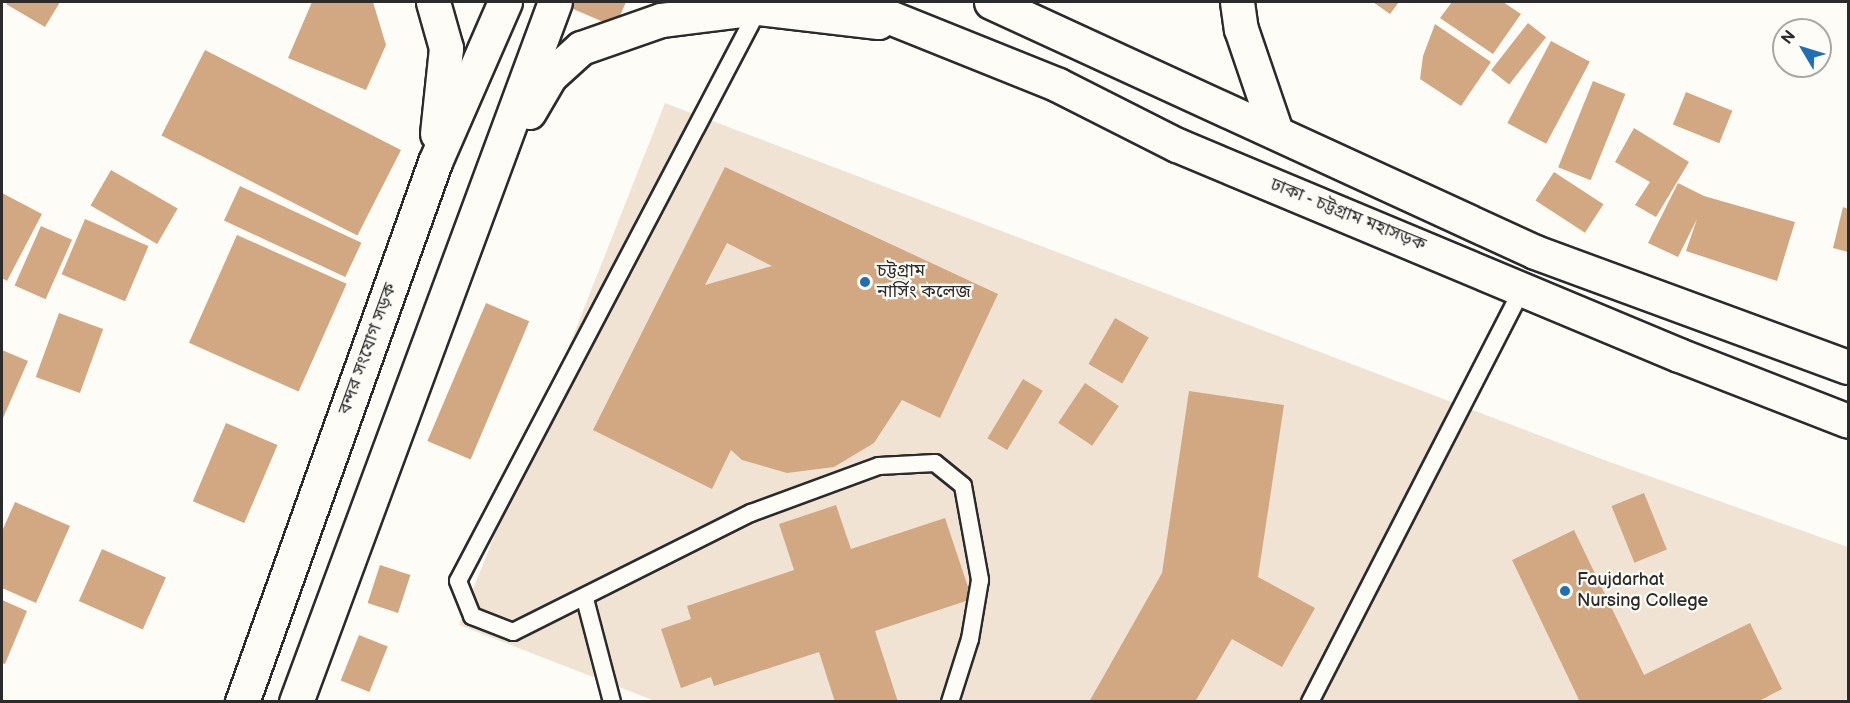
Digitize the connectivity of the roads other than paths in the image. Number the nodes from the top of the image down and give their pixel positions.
1 (433, 2) edge
2 (505, 2) edge
3 (555, 2) edge
4 (852, 2) edge
5 (991, 2) edge
6 (1237, 2) edge
7 (759, 8) junction
8 (909, 26) junction
9 (1276, 132) junction
10 (435, 162) junction
11 (489, 178) junction
12 (1523, 287) junction
13 (1848, 367) edge
14 (1840, 418) edge
15 (585, 599) junction
16 (242, 702) edge
17 (296, 702) edge
18 (612, 702) edge
19 (950, 702) edge
20 (1310, 702) edge

1 - 10 main road
2 - 10 main road, বন্দর সংযোগ সড়ক
3 - 11 main road
4 - 8 main road, ঢাকা - চট্টগ্রাম মহাসড়ক
5 - 9 main road
6 - 9 main road
7 - 8 main road
7 - 11 main road
7 - 15 lane
8 - 12 main road, ঢাকা - চট্টগ্রাম মহাসড়ক
9 - 13 main road
10 - 16 main road, বন্দর সংযোগ সড়ক
11 - 17 main road
12 - 14 main road, ঢাকা - চট্টগ্রাম মহাসড়ক
12 - 20 lane
15 - 18 lane
15 - 19 lane

